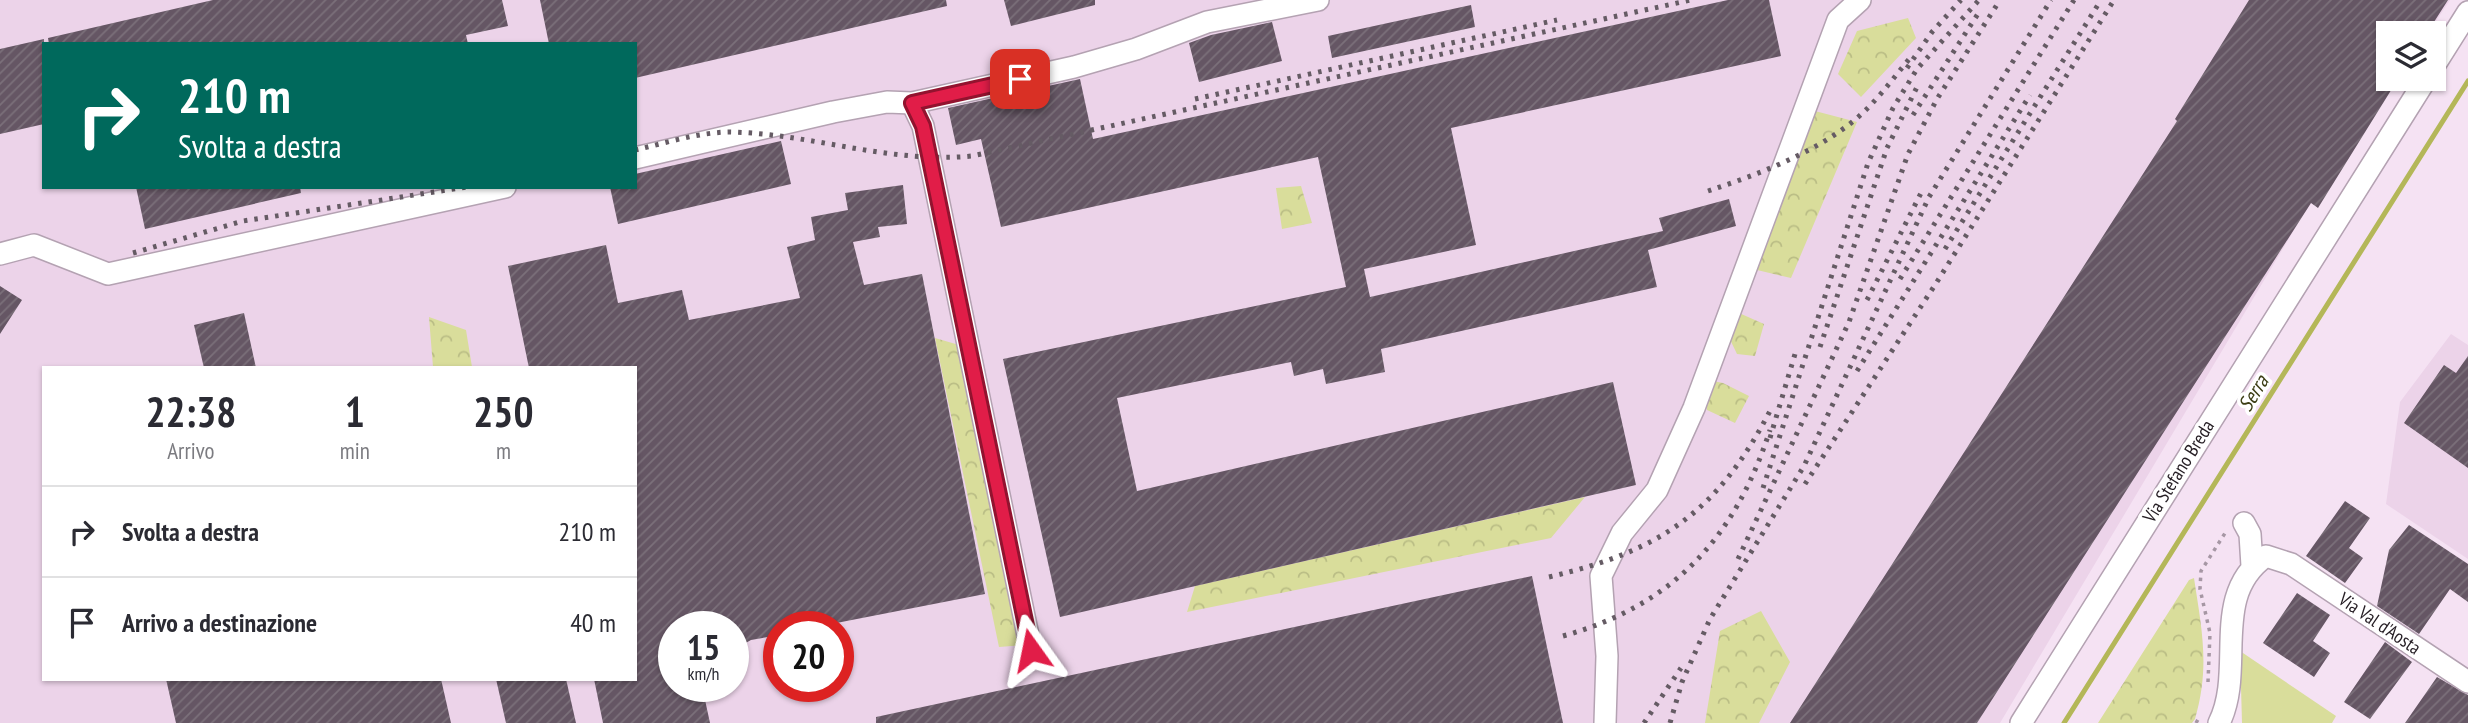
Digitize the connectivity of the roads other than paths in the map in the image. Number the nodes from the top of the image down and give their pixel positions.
1 (1318, 0) edge
2 (1860, 0) edge
3 (2468, 12) edge
4 (2446, 47) edge
5 (2418, 91) edge
6 (912, 103) junction
7 (637, 158) edge
8 (497, 189) edge
9 (0, 254) edge
10 (2244, 523) road end
11 (2252, 566) junction
12 (1031, 650) dead end
13 (2468, 682) edge
14 (2211, 718) edge
15 (1605, 723) edge
16 (2021, 723) edge

1 - 6 street
2 - 15 street
3 - 4 street
5 - 16 street, Via Stefano Breda
6 - 7 street
6 - 12 street
8 - 9 street
10 - 11 street
11 - 13 street, Via Val d'Aosta
11 - 14 street

